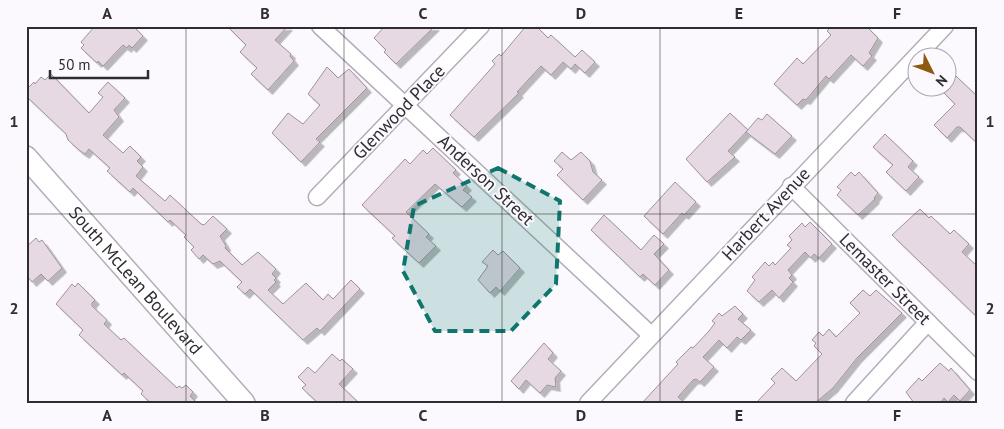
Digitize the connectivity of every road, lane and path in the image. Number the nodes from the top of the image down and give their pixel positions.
1 (320, 26) edge
2 (481, 26) edge
3 (945, 26) edge
4 (405, 105) junction
5 (26, 158) edge
6 (791, 186) junction
7 (317, 197) dead end
8 (928, 322) junction
9 (651, 335) junction
10 (978, 372) edge
11 (244, 403) edge
12 (588, 403) edge
13 (854, 403) edge

1 - 4 street, Anderson Street
2 - 4 street, Glenwood Place
3 - 6 street, Harbert Avenue
4 - 7 street, Glenwood Place
4 - 9 street, Anderson Street
5 - 11 main road, South McLean Boulevard
6 - 8 street, Lemaster Street
6 - 9 street, Harbert Avenue
8 - 10 street, Lemaster Street
8 - 13 street
9 - 12 street, Harbert Avenue

